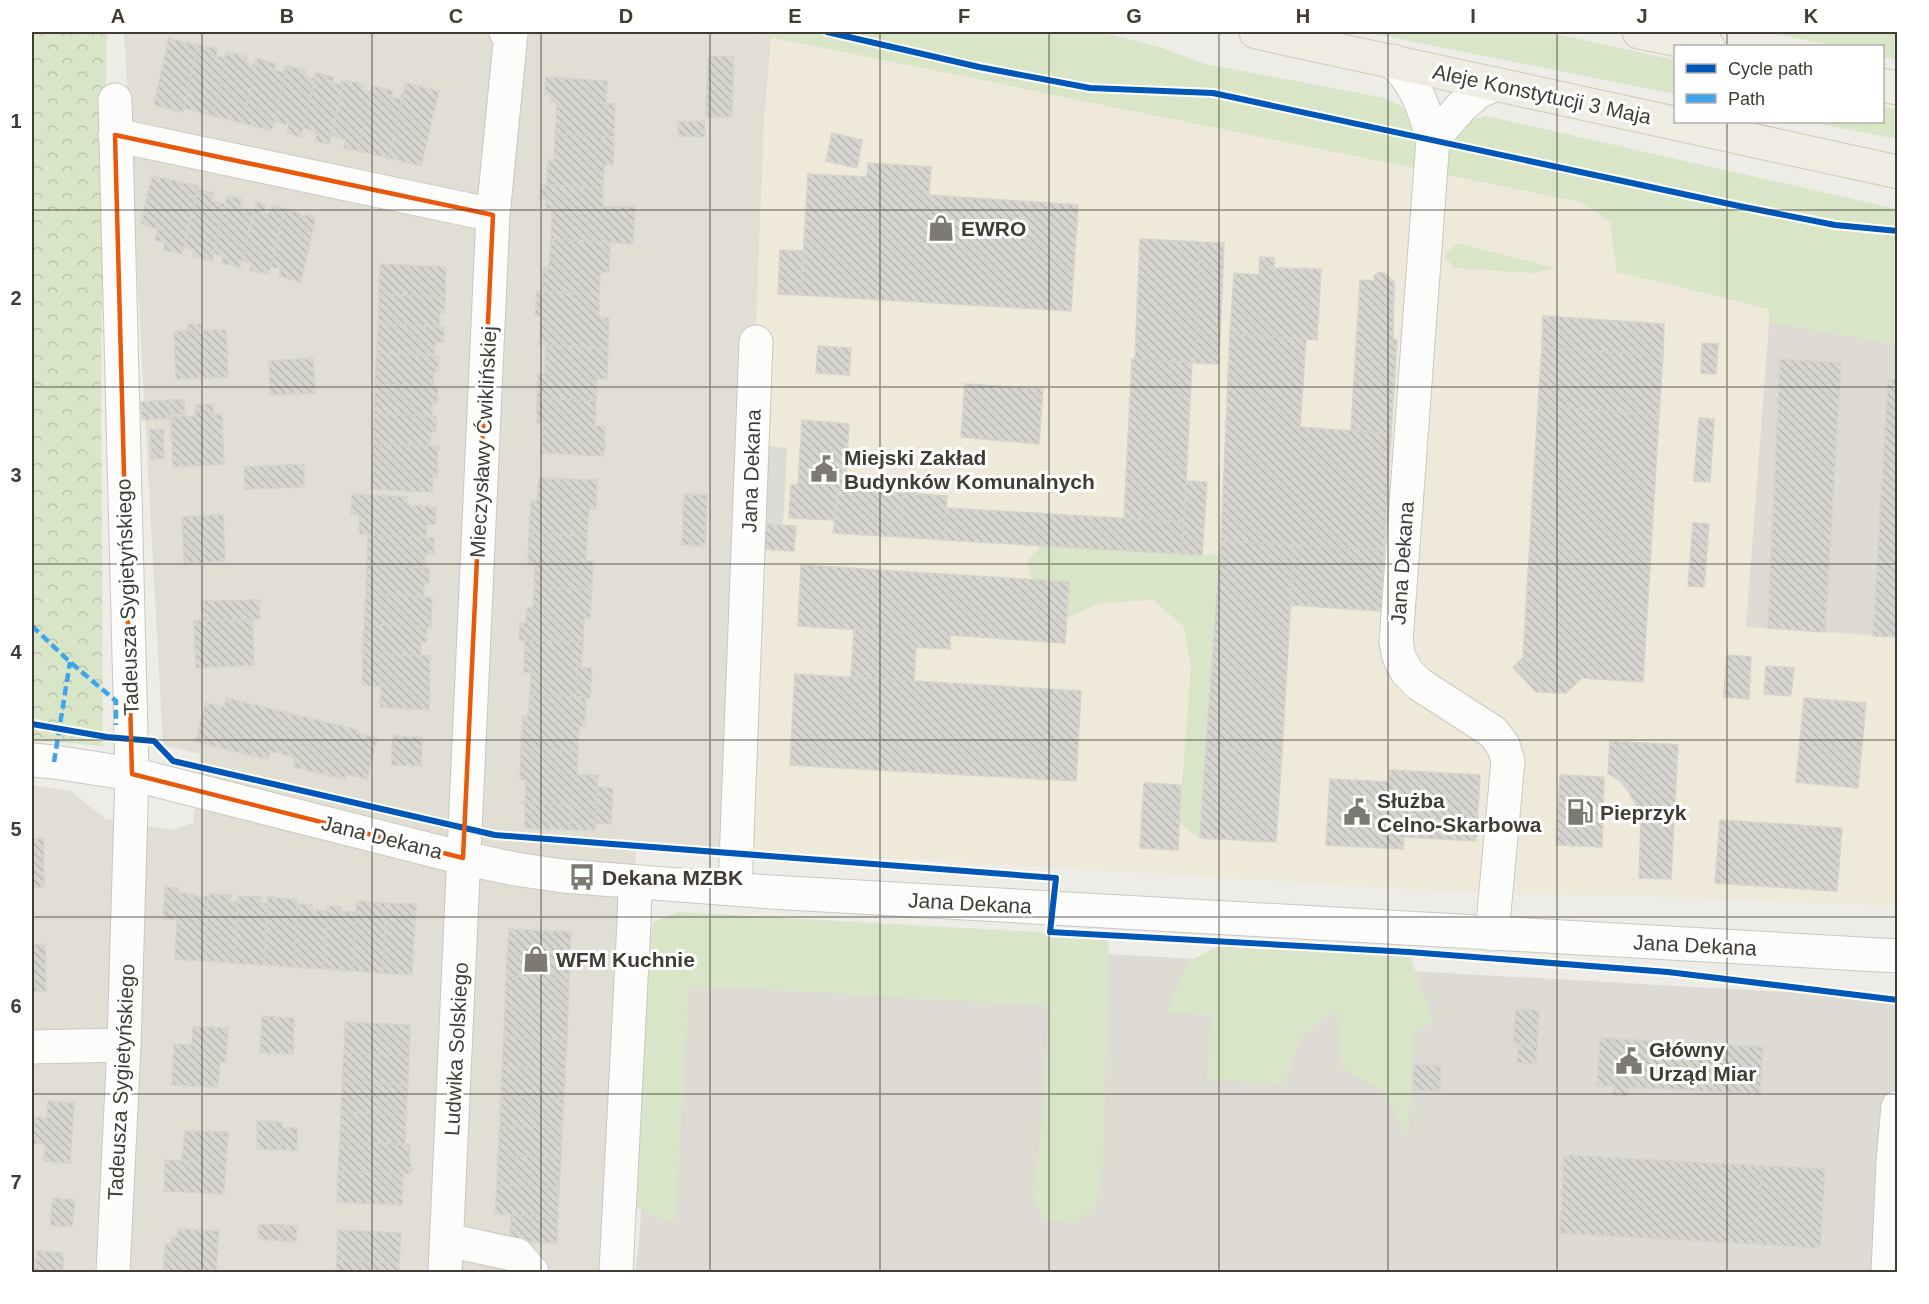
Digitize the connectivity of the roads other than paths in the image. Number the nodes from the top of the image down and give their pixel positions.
1 (506, 32) edge
2 (1256, 32) edge
3 (1639, 32) edge
4 (1703, 45) edge
5 (1393, 61) junction
6 (1496, 84) junction
7 (115, 100) dead end
8 (1674, 123) edge
9 (1674, 123) edge
10 (115, 135) junction
11 (1433, 139) junction
12 (1898, 172) edge
13 (493, 215) junction
14 (756, 342) dead end
15 (32, 760) edge
16 (132, 774) junction
17 (464, 858) junction
18 (635, 882) junction
19 (735, 889) junction
20 (1492, 934) junction
21 (1898, 957) edge
22 (124, 1045) junction
23 (32, 1047) edge
24 (1898, 1107) edge
25 (1895, 1161) edge
26 (447, 1240) junction
27 (113, 1272) edge
28 (445, 1272) edge
29 (532, 1272) edge
30 (616, 1272) edge
31 (1888, 1272) edge

1 - 13 street, Mieczysławy Ćwiklińskiej
2 - 5 main road, Aleje Konstytucji 3 Maja
3 - 4 main road
5 - 6 main road, Aleje Konstytucji 3 Maja
5 - 11 street, Jana Dekana
6 - 8 main road, Aleje Konstytucji 3 Maja
6 - 11 street
7 - 10 street, Tadeusza Sygietyńskiego
9 - 12 main road, Aleje Konstytucji 3 Maja
10 - 13 street
10 - 16 street, Tadeusza Sygietyńskiego
11 - 20 street, Jana Dekana
13 - 17 street, Mieczysławy Ćwiklińskiej
14 - 19 street, Jana Dekana
15 - 16 street, Jana Dekana
16 - 17 street, Jana Dekana
16 - 22 street, Tadeusza Sygietyńskiego
17 - 18 street, Jana Dekana
17 - 26 street, Ludwika Solskiego
18 - 19 street, Jana Dekana
18 - 30 street
19 - 20 street, Jana Dekana
20 - 21 street, Jana Dekana
22 - 23 street
22 - 27 street, Tadeusza Sygietyńskiego
24 - 25 street
25 - 31 street
26 - 28 street, Ludwika Solskiego
26 - 29 street

